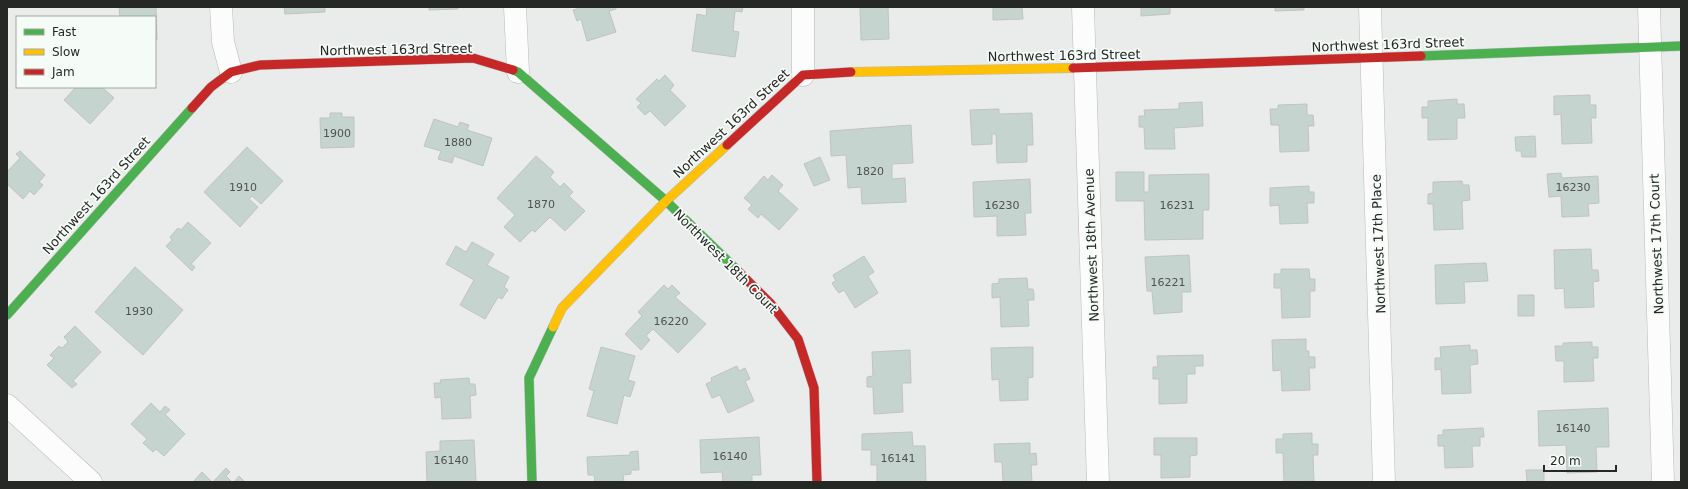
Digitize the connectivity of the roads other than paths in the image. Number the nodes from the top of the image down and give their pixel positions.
1 (221, 7) edge
2 (515, 7) edge
3 (803, 7) edge
4 (1083, 7) edge
5 (1370, 7) edge
6 (1649, 7) edge
7 (1681, 46) edge
8 (1650, 48) junction
9 (1372, 57) junction
10 (1085, 68) junction
11 (231, 72) junction
12 (518, 72) junction
13 (803, 75) junction
14 (666, 201) junction
15 (7, 315) edge
16 (7, 405) edge
17 (91, 482) edge
18 (532, 482) edge
19 (817, 482) edge
20 (1098, 482) edge
21 (1384, 482) edge
22 (1663, 482) edge

1 - 11 street
2 - 12 street
3 - 13 street
4 - 10 street, Northwest 18th Avenue
5 - 9 street, Northwest 17th Place
6 - 8 street, Northwest 17th Court
7 - 8 street, Northwest 163rd Street
8 - 9 street, Northwest 163rd Street
8 - 22 street, Northwest 17th Court
9 - 10 street, Northwest 163rd Street
9 - 21 street, Northwest 17th Place
10 - 13 street, Northwest 163rd Street
10 - 20 street, Northwest 18th Avenue
11 - 12 street, Northwest 163rd Street
11 - 15 street, Northwest 163rd Street
12 - 14 street, Northwest 163rd Street
13 - 14 street, Northwest 163rd Street
14 - 18 street
14 - 19 street, Northwest 18th Court
16 - 17 street

